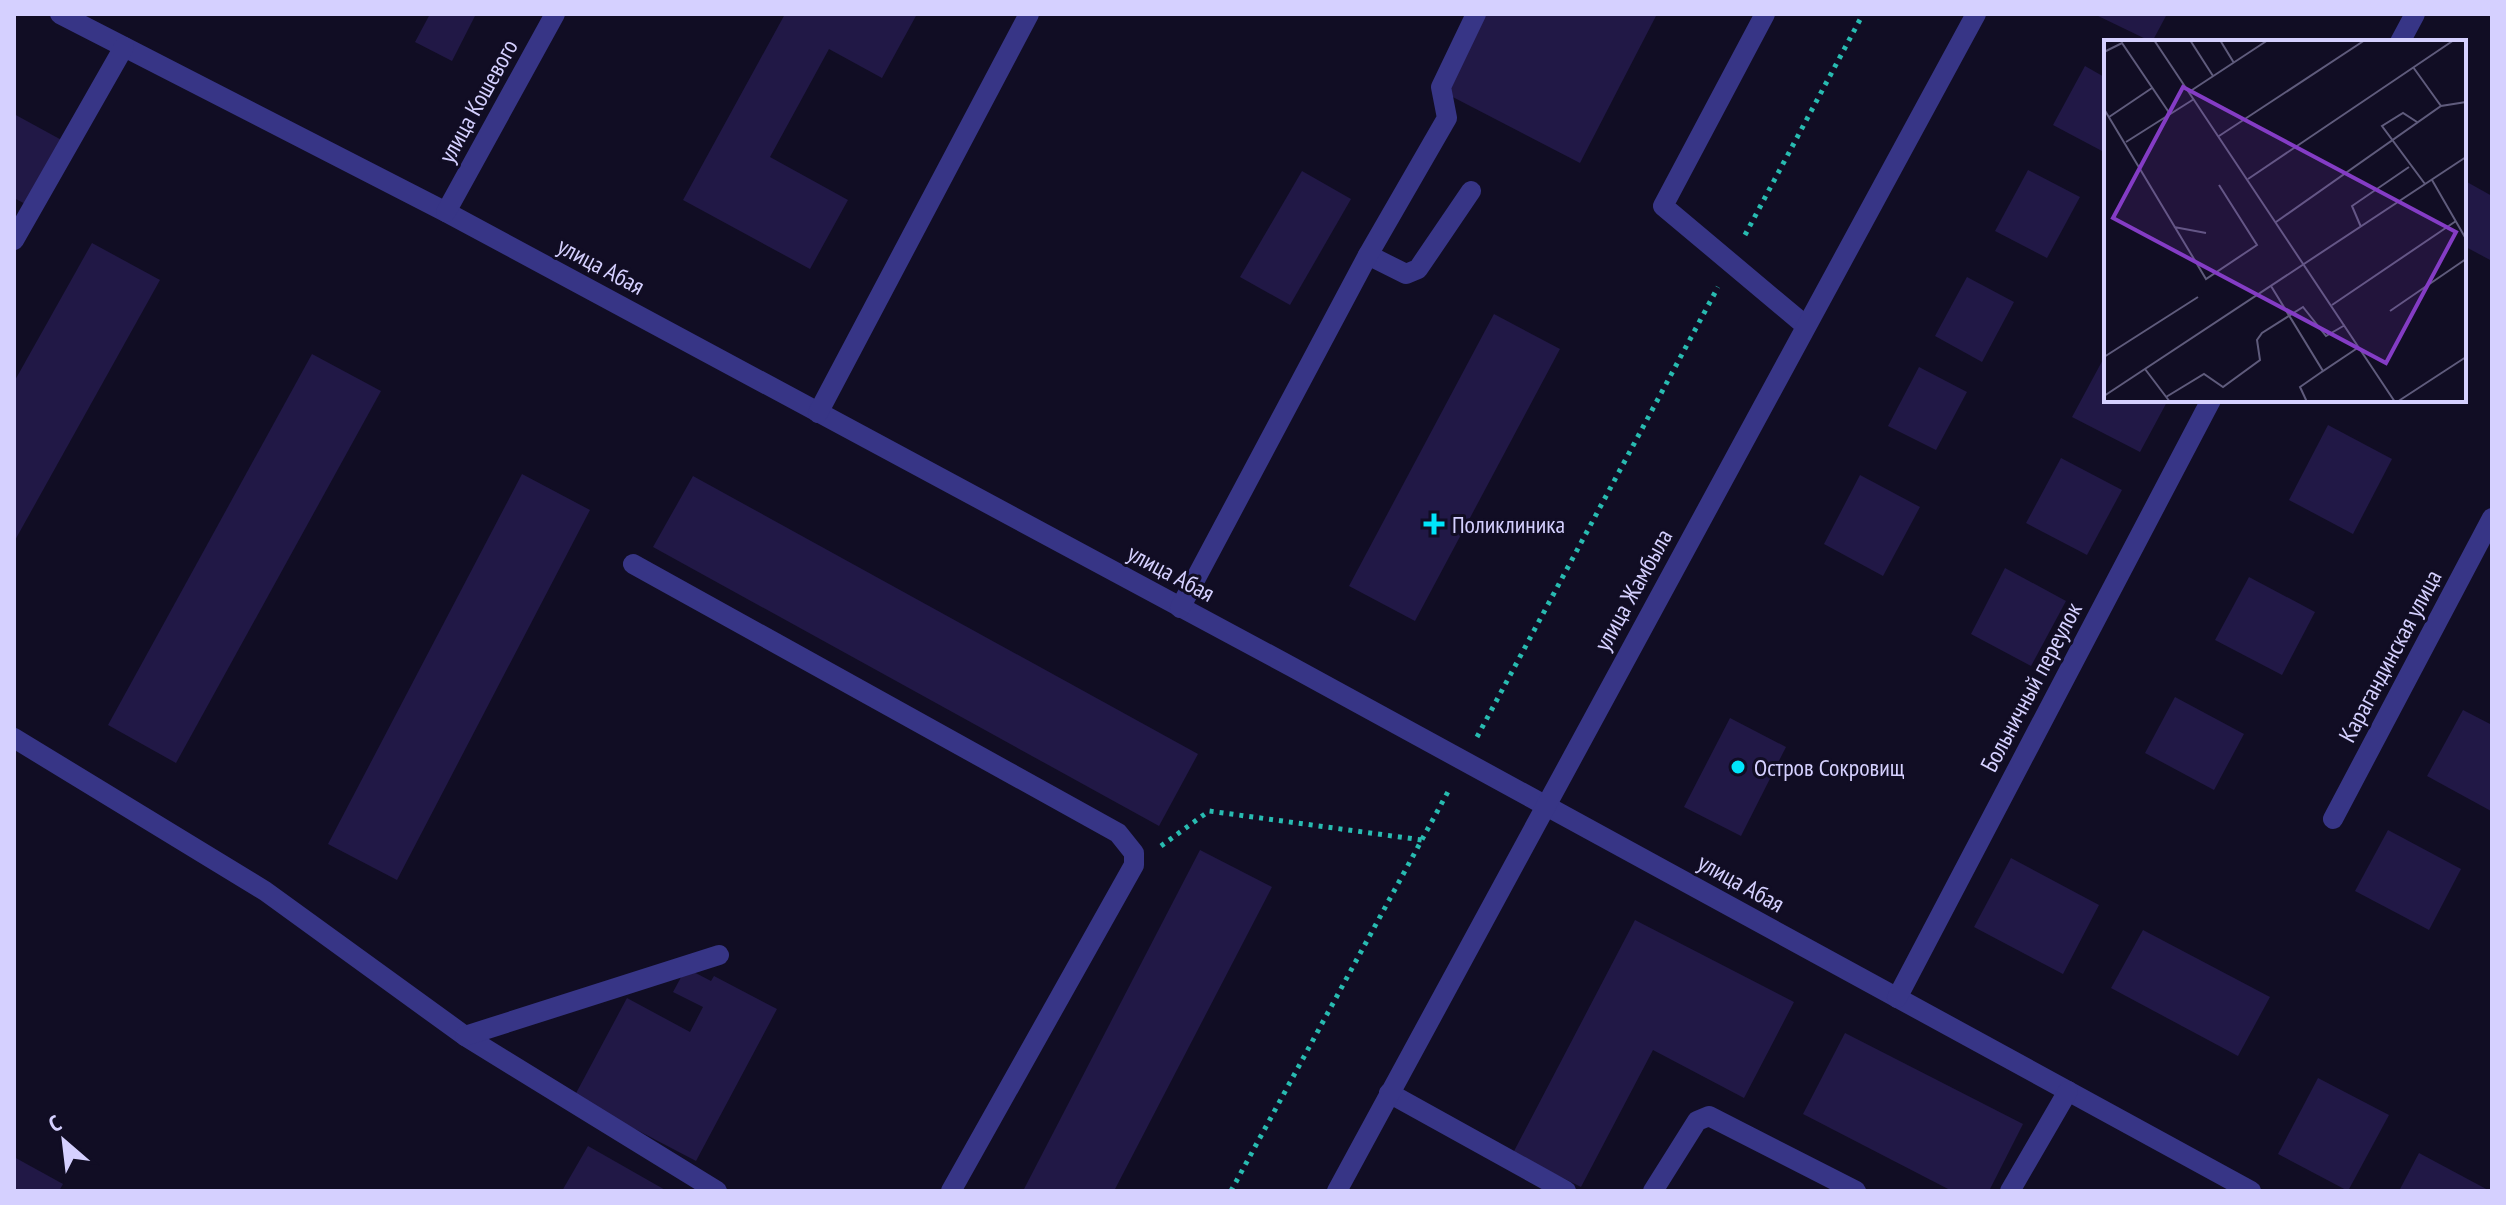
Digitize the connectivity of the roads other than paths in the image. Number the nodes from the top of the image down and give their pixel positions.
1 (60, 14) edge
2 (555, 14) edge
3 (1029, 14) edge
4 (1476, 14) edge
5 (1765, 14) edge
6 (1976, 14) edge
7 (2415, 14) edge
8 (2401, 40) edge
9 (124, 47) junction
10 (1471, 191) dead end
11 (446, 212) junction
12 (14, 240) edge
13 (1368, 255) junction
14 (1806, 326) junction
15 (2210, 402) edge
16 (818, 413) junction
17 (2492, 518) edge
18 (633, 564) dead end
19 (1180, 608) junction
20 (14, 738) edge
21 (1545, 805) junction
22 (2333, 819) dead end
23 (719, 955) dead end
24 (1897, 998) junction
25 (465, 1036) junction
26 (2068, 1091) junction
27 (1389, 1093) junction
28 (717, 1191) edge
29 (951, 1191) edge
30 (1337, 1191) edge
31 (1566, 1191) edge
32 (1653, 1191) edge
33 (1856, 1191) edge
34 (2010, 1191) edge
35 (2251, 1191) edge

1 - 9 street, улица Абая
2 - 11 street, улица Кошевого
3 - 16 street
4 - 13 street
5 - 14 street
6 - 14 street, улица Жамбыла
7 - 8 street
9 - 11 street, улица Абая
9 - 12 street
10 - 13 street
11 - 16 street, улица Абая
13 - 19 street
14 - 21 street, улица Жамбыла
15 - 24 street, Больничный переулок
16 - 19 street, улица Абая
17 - 22 street, Карагандинская улица
18 - 29 street
19 - 21 street, улица Абая
20 - 25 street
21 - 24 street, улица Абая
21 - 27 street, улица Жамбыла
23 - 25 street
24 - 26 street, улица Абая
25 - 28 street
26 - 34 street
26 - 35 street, улица Абая
27 - 30 street, улица Жамбыла
27 - 31 street
32 - 33 street

